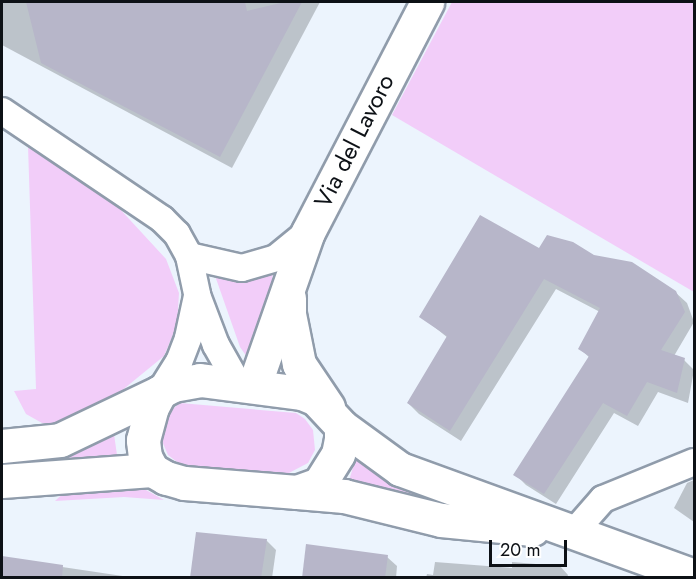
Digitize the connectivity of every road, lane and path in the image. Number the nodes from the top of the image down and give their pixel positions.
1 (427, 2) edge
2 (2, 111) edge
3 (308, 232) junction
4 (189, 256) junction
5 (288, 284) junction
6 (197, 295) junction
7 (246, 385) junction
8 (160, 392) junction
9 (336, 420) junction
10 (2, 446) edge
11 (694, 462) edge
12 (152, 470) junction
13 (2, 482) edge
14 (297, 492) junction
15 (574, 532) junction
16 (694, 576) edge

1 - 3 main road, Via del Lavoro
2 - 4 street
3 - 4 street
3 - 5 main road, Via del Lavoro
4 - 6 street
5 - 7 main road, Via del Lavoro
5 - 9 main road, Via del Lavoro
6 - 7 street
6 - 8 street
7 - 8 main road
7 - 9 main road
8 - 10 main road
8 - 12 main road
9 - 14 main road
9 - 15 main road
11 - 15 street
12 - 13 main road
12 - 14 main road
14 - 15 main road
15 - 16 main road

